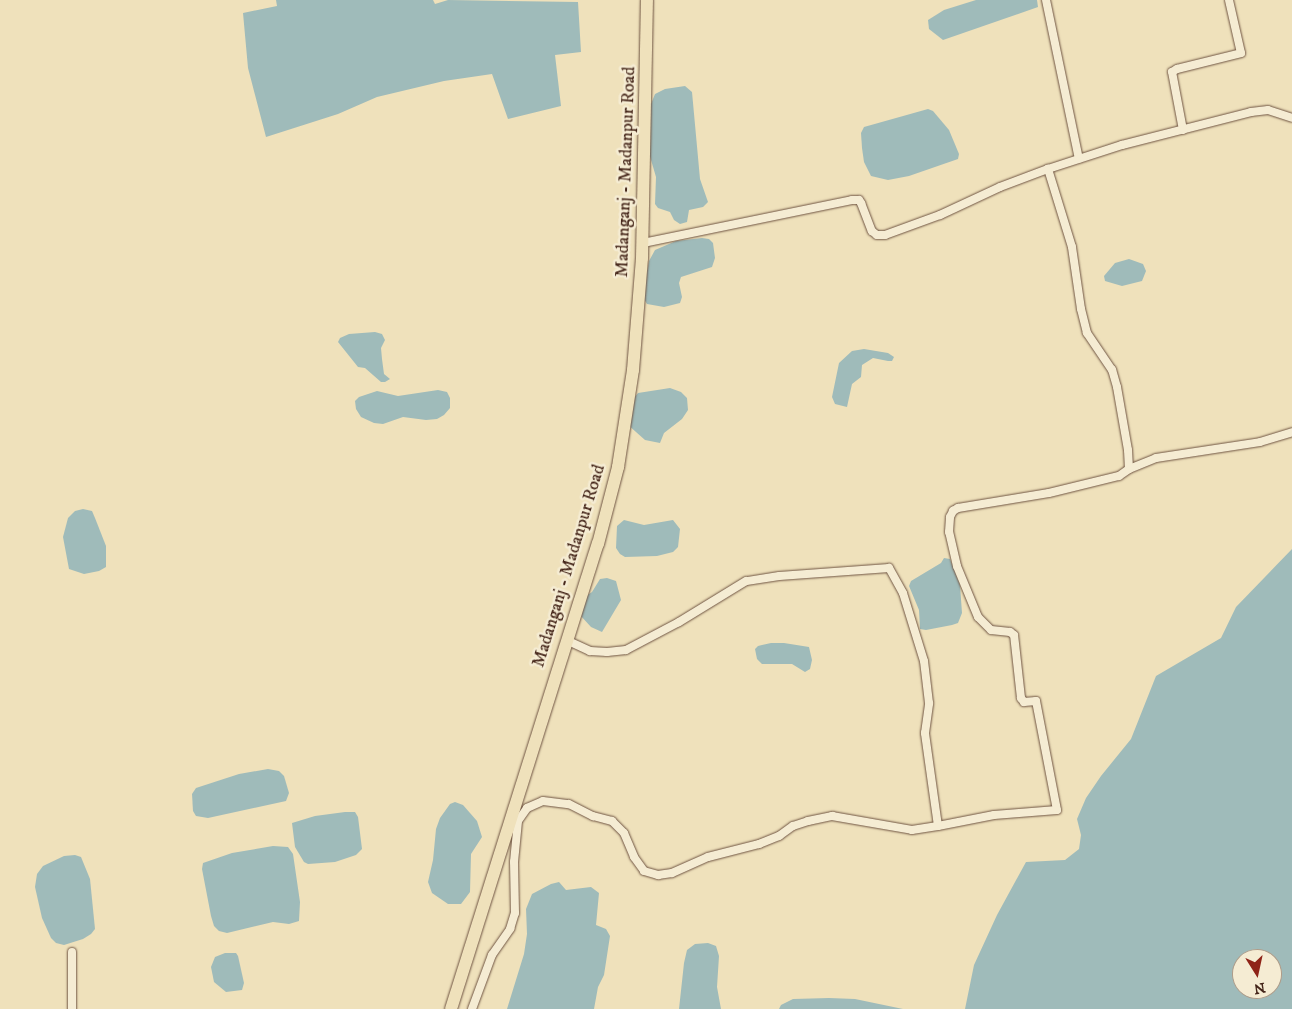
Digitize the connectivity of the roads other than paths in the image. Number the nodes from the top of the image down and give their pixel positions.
1 (647, 0) edge
2 (1046, 0) edge
3 (1229, 0) edge
4 (1292, 118) edge
5 (1183, 130) junction
6 (1079, 159) junction
7 (1048, 169) junction
8 (643, 244) junction
9 (1292, 432) edge
10 (1129, 469) junction
11 (566, 640) junction
12 (938, 826) junction
13 (72, 952) dead end
14 (72, 1009) edge
15 (451, 1009) edge
16 (472, 1009) edge

1 - 8 main road, Madanganj - Madanpur Road
2 - 6 street
3 - 5 street
4 - 5 street
5 - 6 street
6 - 7 street
7 - 8 street
7 - 10 street
8 - 11 main road, Madanganj - Madanpur Road
9 - 10 street
10 - 12 street
11 - 12 street
11 - 15 main road, Madanganj - Madanpur Road
12 - 16 street
13 - 14 street

